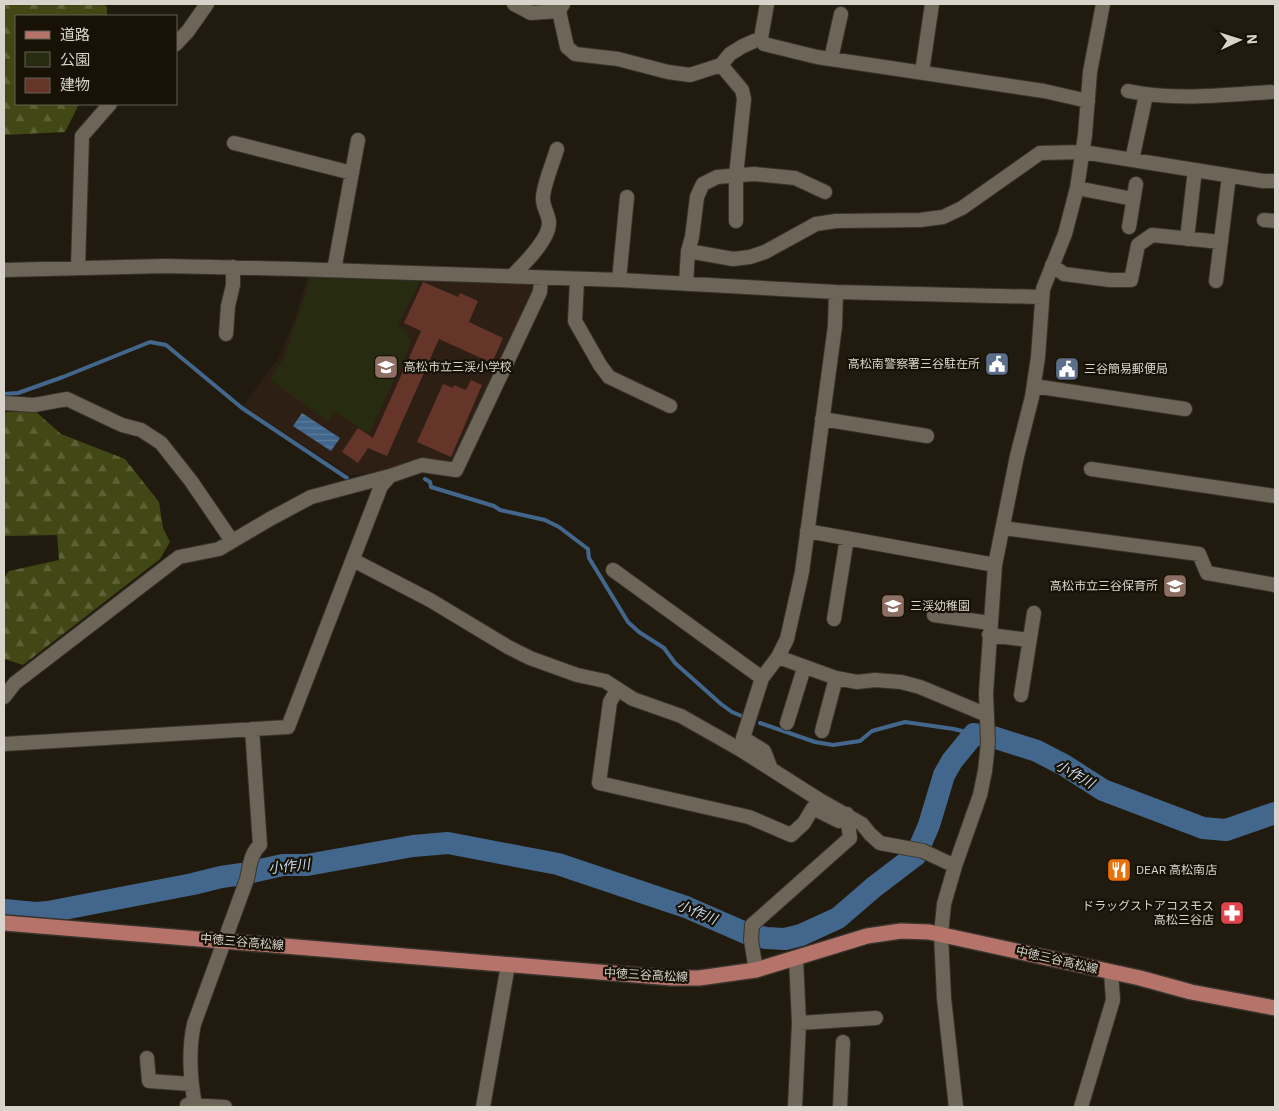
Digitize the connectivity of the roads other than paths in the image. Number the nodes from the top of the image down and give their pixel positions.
1 (207, 4) edge
2 (514, 4) edge
3 (767, 4) edge
4 (932, 4) edge
5 (1103, 4) edge
6 (562, 7) edge
7 (841, 14) dead end
8 (761, 38) junction
9 (178, 42) edge
10 (831, 59) junction
11 (721, 65) junction
12 (922, 72) junction
13 (1128, 91) dead end
14 (1271, 92) dead end
15 (1146, 95) junction
16 (1088, 101) junction
17 (109, 105) edge
18 (358, 140) dead end
19 (234, 143) dead end
20 (557, 149) dead end
21 (1083, 152) junction
22 (1132, 160) junction
23 (352, 173) junction
24 (736, 176) junction
25 (1194, 178) dead end
26 (1275, 181) edge
27 (1136, 184) dead end
28 (1228, 184) dead end
29 (1077, 188) junction
30 (826, 192) dead end
31 (627, 197) dead end
32 (1133, 199) junction
33 (736, 221) dead end
34 (1128, 226) dead end
35 (1187, 239) junction
36 (1221, 242) junction
37 (688, 251) junction
38 (1052, 265) junction
39 (233, 267) junction
40 (78, 268) junction
41 (4, 270) edge
42 (334, 270) junction
43 (512, 276) junction
44 (541, 278) junction
45 (577, 280) junction
46 (619, 280) junction
47 (1216, 281) dead end
48 (686, 284) junction
49 (836, 292) junction
50 (1042, 297) junction
51 (226, 334) dead end
52 (1034, 386) junction
53 (4, 403) edge
54 (670, 406) dead end
55 (1185, 409) dead end
56 (822, 420) junction
57 (927, 436) dead end
58 (1091, 469) dead end
59 (390, 476) junction
60 (1275, 496) edge
61 (1003, 528) junction
62 (807, 531) junction
63 (846, 538) junction
64 (232, 541) junction
65 (353, 560) junction
66 (995, 565) junction
67 (613, 570) dead end
68 (1275, 585) edge
69 (1034, 613) dead end
70 (934, 615) dead end
71 (834, 619) dead end
72 (990, 629) junction
73 (1029, 640) junction
74 (778, 657) junction
75 (804, 668) junction
76 (762, 678) junction
77 (836, 678) junction
78 (617, 690) junction
79 (1021, 695) dead end
80 (4, 697) edge
81 (987, 715) junction
82 (787, 723) dead end
83 (252, 730) junction
84 (822, 731) dead end
85 (4, 744) edge
86 (772, 769) junction
87 (846, 814) junction
88 (955, 866) junction
89 (4, 923) edge
90 (941, 934) junction
91 (225, 941) junction
92 (796, 958) junction
93 (508, 964) junction
94 (756, 970) junction
95 (1111, 972) junction
96 (1275, 1008) edge
97 (876, 1018) dead end
98 (799, 1023) junction
99 (843, 1042) dead end
100 (147, 1058) dead end
101 (191, 1084) junction
102 (191, 1106) edge
103 (225, 1107) edge
104 (483, 1107) edge
105 (795, 1107) edge
106 (840, 1107) edge
107 (956, 1107) edge
108 (1081, 1107) edge

1 - 9 street
2 - 6 street
3 - 8 street
4 - 12 street
5 - 16 street
6 - 11 street
7 - 10 street
8 - 10 street
8 - 11 street
10 - 12 street
11 - 24 street
12 - 16 street
13 - 15 street
14 - 15 street
15 - 22 street
16 - 21 street
17 - 40 street
18 - 23 street
19 - 23 street
20 - 43 street
21 - 22 street
21 - 29 street
21 - 37 street
22 - 26 street
23 - 42 street
24 - 30 street
24 - 33 street
24 - 37 street
25 - 35 street
27 - 32 street
28 - 36 street
29 - 32 street
29 - 38 street
31 - 46 street
32 - 34 street
35 - 36 street
35 - 38 street
36 - 47 street
37 - 48 street
38 - 50 street
39 - 40 street
39 - 42 street
39 - 51 street
40 - 41 street
42 - 43 street
43 - 44 street
44 - 45 street
44 - 59 street
45 - 46 street
45 - 54 street
46 - 48 street
48 - 49 street
49 - 50 street
49 - 56 street
50 - 52 street
52 - 55 street
52 - 61 street
53 - 64 street
56 - 57 street
56 - 62 street
58 - 60 street
59 - 64 street
59 - 65 street
61 - 66 street
61 - 68 street
62 - 63 street
62 - 74 street
63 - 66 street
63 - 71 street
64 - 80 street
65 - 78 street
65 - 83 street
66 - 72 street
67 - 76 street
69 - 73 street
70 - 72 street
72 - 73 street
72 - 81 street
73 - 79 street
74 - 75 street
74 - 76 street
75 - 77 street
75 - 82 street
76 - 86 street
77 - 81 street
77 - 84 street
78 - 86 street
78 - 87 street
81 - 88 street
83 - 85 street
83 - 91 street
86 - 87 street
87 - 88 street
87 - 94 street
88 - 90 street
89 - 91 main road, 中徳三谷高松線
90 - 92 main road, 中徳三谷高松線
90 - 95 main road, 中徳三谷高松線
90 - 107 street
91 - 93 main road, 中徳三谷高松線
91 - 101 street
92 - 94 main road, 中徳三谷高松線
92 - 98 street
93 - 94 main road, 中徳三谷高松線
93 - 104 street
95 - 96 main road, 中徳三谷高松線
95 - 108 street
97 - 98 street
98 - 105 street
99 - 106 street
100 - 101 street
101 - 102 street
102 - 103 street

